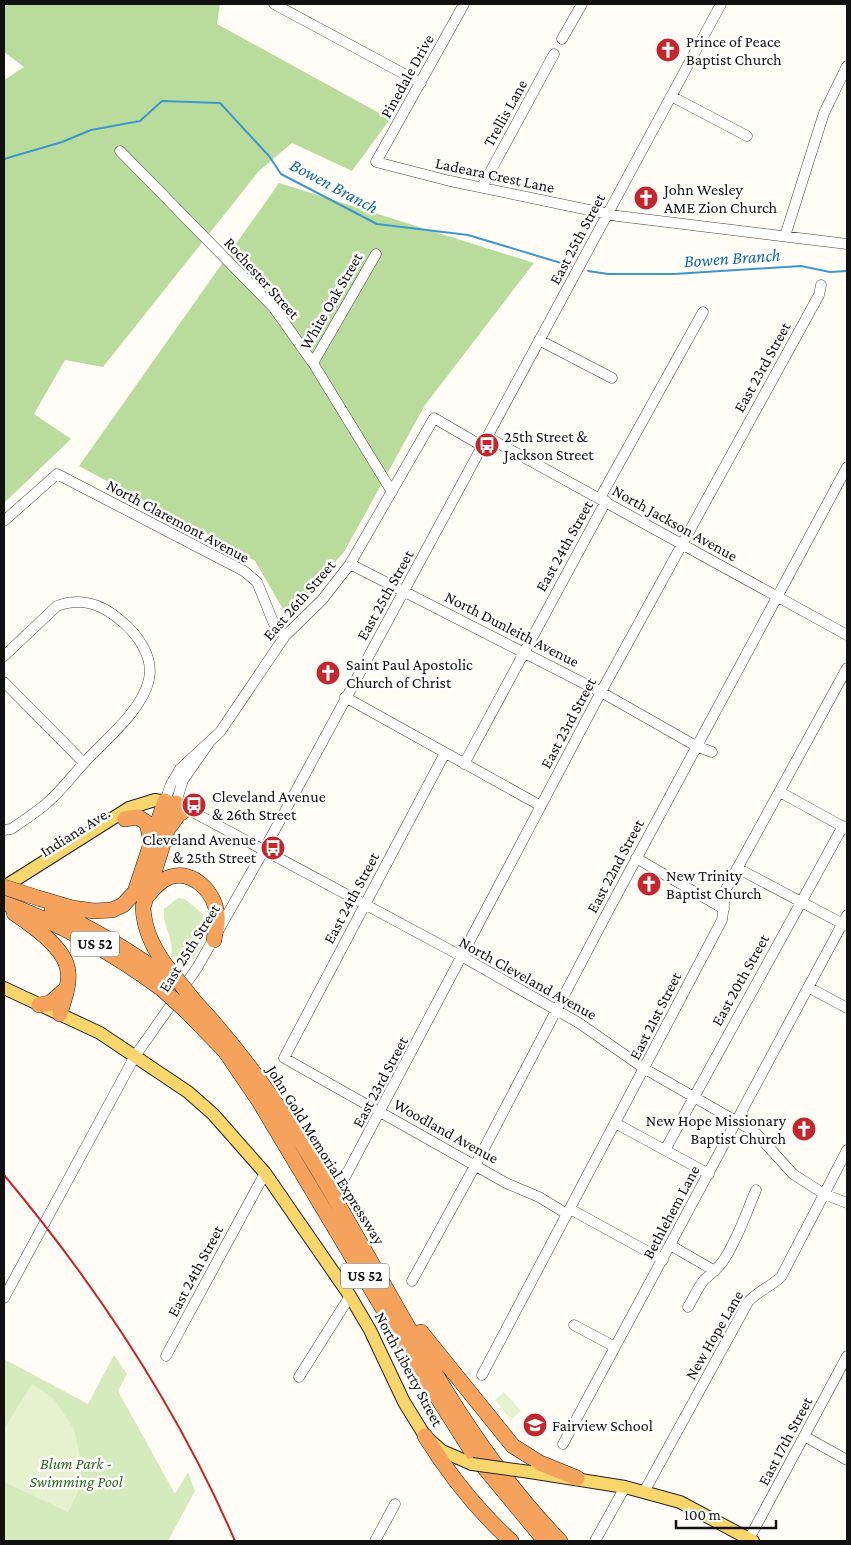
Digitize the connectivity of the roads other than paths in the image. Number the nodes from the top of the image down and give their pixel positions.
1 (274, 4) edge
2 (582, 4) edge
3 (720, 4) edge
4 (461, 5) edge
5 (562, 39) dead end
6 (554, 54) dead end
7 (846, 70) edge
8 (420, 83) junction
9 (671, 96) junction
10 (747, 136) dead end
11 (120, 151) dead end
12 (376, 162) joint
13 (482, 187) junction
14 (608, 214) junction
15 (785, 236) junction
16 (847, 244) edge
17 (376, 254) dead end
18 (820, 285) dead end
19 (703, 312) dead end
20 (540, 340) junction
21 (312, 364) junction
22 (612, 378) dead end
23 (434, 418) joint
24 (485, 442) junction
25 (847, 467) edge
26 (392, 492) junction
27 (603, 500) junction
28 (4, 521) edge
29 (682, 545) junction
30 (350, 564) junction
31 (406, 590) junction
32 (777, 597) junction
33 (847, 635) edge
34 (285, 636) junction
35 (524, 652) junction
36 (4, 656) edge
37 (847, 668) edge
38 (4, 682) edge
39 (601, 692) junction
40 (345, 697) junction
41 (696, 746) junction
42 (712, 752) dead end
43 (445, 753) junction
44 (84, 763) junction
45 (464, 764) junction
46 (780, 792) junction
47 (176, 804) junction
48 (541, 806) junction
49 (125, 820) junction
50 (845, 827) edge
51 (4, 830) edge
52 (150, 842) junction
53 (264, 850) junction
54 (636, 858) junction
55 (737, 868) junction
56 (4, 888) edge
57 (4, 896) edge
58 (147, 897) junction
59 (801, 900) junction
60 (364, 905) junction
61 (19, 906) edge
62 (724, 909) junction
63 (846, 921) edge
64 (214, 940) junction
65 (463, 957) junction
66 (168, 981) junction
67 (808, 987) junction
68 (67, 988) junction
69 (5, 992) edge
70 (39, 1004) junction
71 (191, 1007) junction
72 (847, 1008) edge
73 (556, 1010) junction
74 (60, 1014) junction
75 (136, 1056) junction
76 (284, 1058) joint
77 (645, 1069) junction
78 (693, 1096) junction
79 (381, 1111) junction
80 (736, 1119) junction
81 (615, 1123) junction
82 (665, 1150) junction
83 (847, 1150) edge
84 (476, 1164) junction
85 (265, 1173) junction
86 (709, 1174) junction
87 (346, 1177) dead end
88 (756, 1190) dead end
89 (824, 1194) junction
90 (847, 1203) edge
91 (568, 1212) junction
92 (670, 1245) junction
93 (663, 1260) junction
94 (715, 1271) junction
95 (412, 1281) dead end
96 (385, 1285) junction
97 (350, 1296) junction
98 (4, 1298) edge
99 (688, 1307) dead end
100 (574, 1325) dead end
101 (615, 1347) junction
102 (166, 1356) dead end
103 (847, 1356) edge
104 (482, 1375) dead end
105 (299, 1377) dead end
106 (425, 1436) junction
107 (804, 1436) junction
108 (563, 1444) dead end
109 (847, 1460) edge
110 (577, 1478) junction
111 (624, 1486) junction
112 (644, 1492) junction
113 (394, 1504) dead end
114 (751, 1540) edge
115 (375, 1541) edge
116 (510, 1541) edge
117 (545, 1541) edge
118 (560, 1541) edge
119 (595, 1541) edge

1 - 8 street
2 - 5 street
3 - 9 street, East 25th Street
4 - 8 street, Pinedale Drive
6 - 13 street, Trellis Lane
7 - 15 street
8 - 12 street, Pinedale Drive
9 - 10 street
9 - 14 street, East 25th Street
11 - 21 street, Rochester Street
12 - 13 street, Ladeara Crest Lane
13 - 14 street, Ladeara Crest Lane
14 - 15 street, Ladeara Crest Lane
14 - 20 street, East 25th Street
15 - 16 street, Ladeara Crest Lane
17 - 21 street, White Oak Street
18 - 29 street, East 23rd Street
19 - 27 street, East 24th Street
20 - 22 street
20 - 24 street, East 25th Street
21 - 26 street, Rochester Street
23 - 24 street, North Jackson Avenue
23 - 26 street, East 26th Street
24 - 27 street, North Jackson Avenue
24 - 31 street, East 25th Street
25 - 32 street, East 22nd Street
26 - 30 street, East 26th Street
27 - 29 street, North Jackson Avenue
27 - 35 street, East 24th Street
28 - 34 street, North Claremont Avenue
29 - 32 street, North Jackson Avenue
29 - 39 street, East 23rd Street
30 - 31 street, North Dunleith Avenue
30 - 34 street, East 26th Street
31 - 35 street, North Dunleith Avenue
31 - 40 street, East 25th Street
32 - 33 street, North Jackson Avenue
32 - 41 street, East 22nd Street
34 - 47 street, East 26th Street
35 - 39 street, North Dunleith Avenue
35 - 45 street, East 24th Street
36 - 44 street
37 - 46 street, East 21st Street
38 - 44 street
39 - 41 street, North Dunleith Avenue
39 - 48 street, East 23rd Street
40 - 43 street
40 - 53 street, East 25th Street
41 - 42 street, North Dunleith Avenue
41 - 54 street, East 22nd Street
43 - 45 street
43 - 60 street, East 24th Street
44 - 51 street
45 - 48 street
46 - 50 street
46 - 55 street, East 21st Street
47 - 49 main road, Indiana Ave.
47 - 52 highway
47 - 53 street, North Cleveland Avenue
47 - 56 main road, Indiana Ave.
47 - 58 highway
48 - 65 street, East 23rd Street
49 - 52 highway
49 - 57 main road, Indiana Ave.
50 - 59 street, East 20th Street
52 - 61 highway
53 - 60 street, North Cleveland Avenue
53 - 64 street, East 25th Street
54 - 62 street
54 - 73 street, East 22nd Street
55 - 59 street
55 - 62 street, East 21st Street
56 - 61 highway, bridge
58 - 64 highway
58 - 66 highway
59 - 63 street
59 - 78 street, East 20th Street
60 - 65 street, North Cleveland Avenue
60 - 76 street, East 24th Street
61 - 66 highway, US 52
61 - 68 highway
62 - 77 street, East 21st Street
63 - 67 street, Bethlehem Lane
64 - 75 street, East 25th Street
65 - 73 street, North Cleveland Avenue
65 - 79 street, East 23rd Street
66 - 71 highway, bridge
67 - 72 street
67 - 80 street, Bethlehem Lane
68 - 70 highway
68 - 74 highway
69 - 70 main road, North Liberty Street
70 - 74 main road, North Liberty Street
71 - 96 highway, John Gold Memorial Expressway / US 52
71 - 117 highway, John Gold Memorial Expressway / US 52
73 - 77 street, North Cleveland Avenue
73 - 84 street, East 22nd Street
74 - 75 main road, North Liberty Street
75 - 85 main road, North Liberty Street
75 - 98 street, East 25th Street
76 - 79 street, Woodland Avenue
77 - 78 street, North Cleveland Avenue
77 - 81 street, East 21st Street
78 - 80 street, North Cleveland Avenue
78 - 82 street, East 20th Street
79 - 84 street, Woodland Avenue
79 - 87 street, East 23rd Street
80 - 86 street, Bethlehem Lane
80 - 89 street, North Cleveland Avenue
81 - 82 street
81 - 91 street, East 21st Street
82 - 86 street
83 - 89 street, New Hope Lane
84 - 91 street, Woodland Avenue
84 - 95 street, East 22nd Street
85 - 97 main road, North Liberty Street
85 - 102 street, East 24th Street
86 - 92 street, Bethlehem Lane
88 - 94 street
89 - 90 street, North Cleveland Avenue
89 - 112 street, New Hope Lane
91 - 93 street, Woodland Avenue
91 - 104 street, East 21st Street
92 - 93 street, Bethlehem Lane
92 - 94 street
93 - 101 street, Bethlehem Lane
94 - 99 street
96 - 110 highway
96 - 118 highway, John Gold Memorial Expressway / US 52
97 - 105 street
97 - 106 main road, North Liberty Street
100 - 101 street
101 - 108 street, Bethlehem Lane
103 - 107 street, East 17th Street
106 - 110 main road, North Liberty Street, bridge
106 - 116 highway
107 - 109 street
107 - 114 street, East 17th Street
110 - 111 main road, North Liberty Street
111 - 112 main road, North Liberty Street
111 - 119 street
112 - 114 main road, North Liberty Street
113 - 115 street

